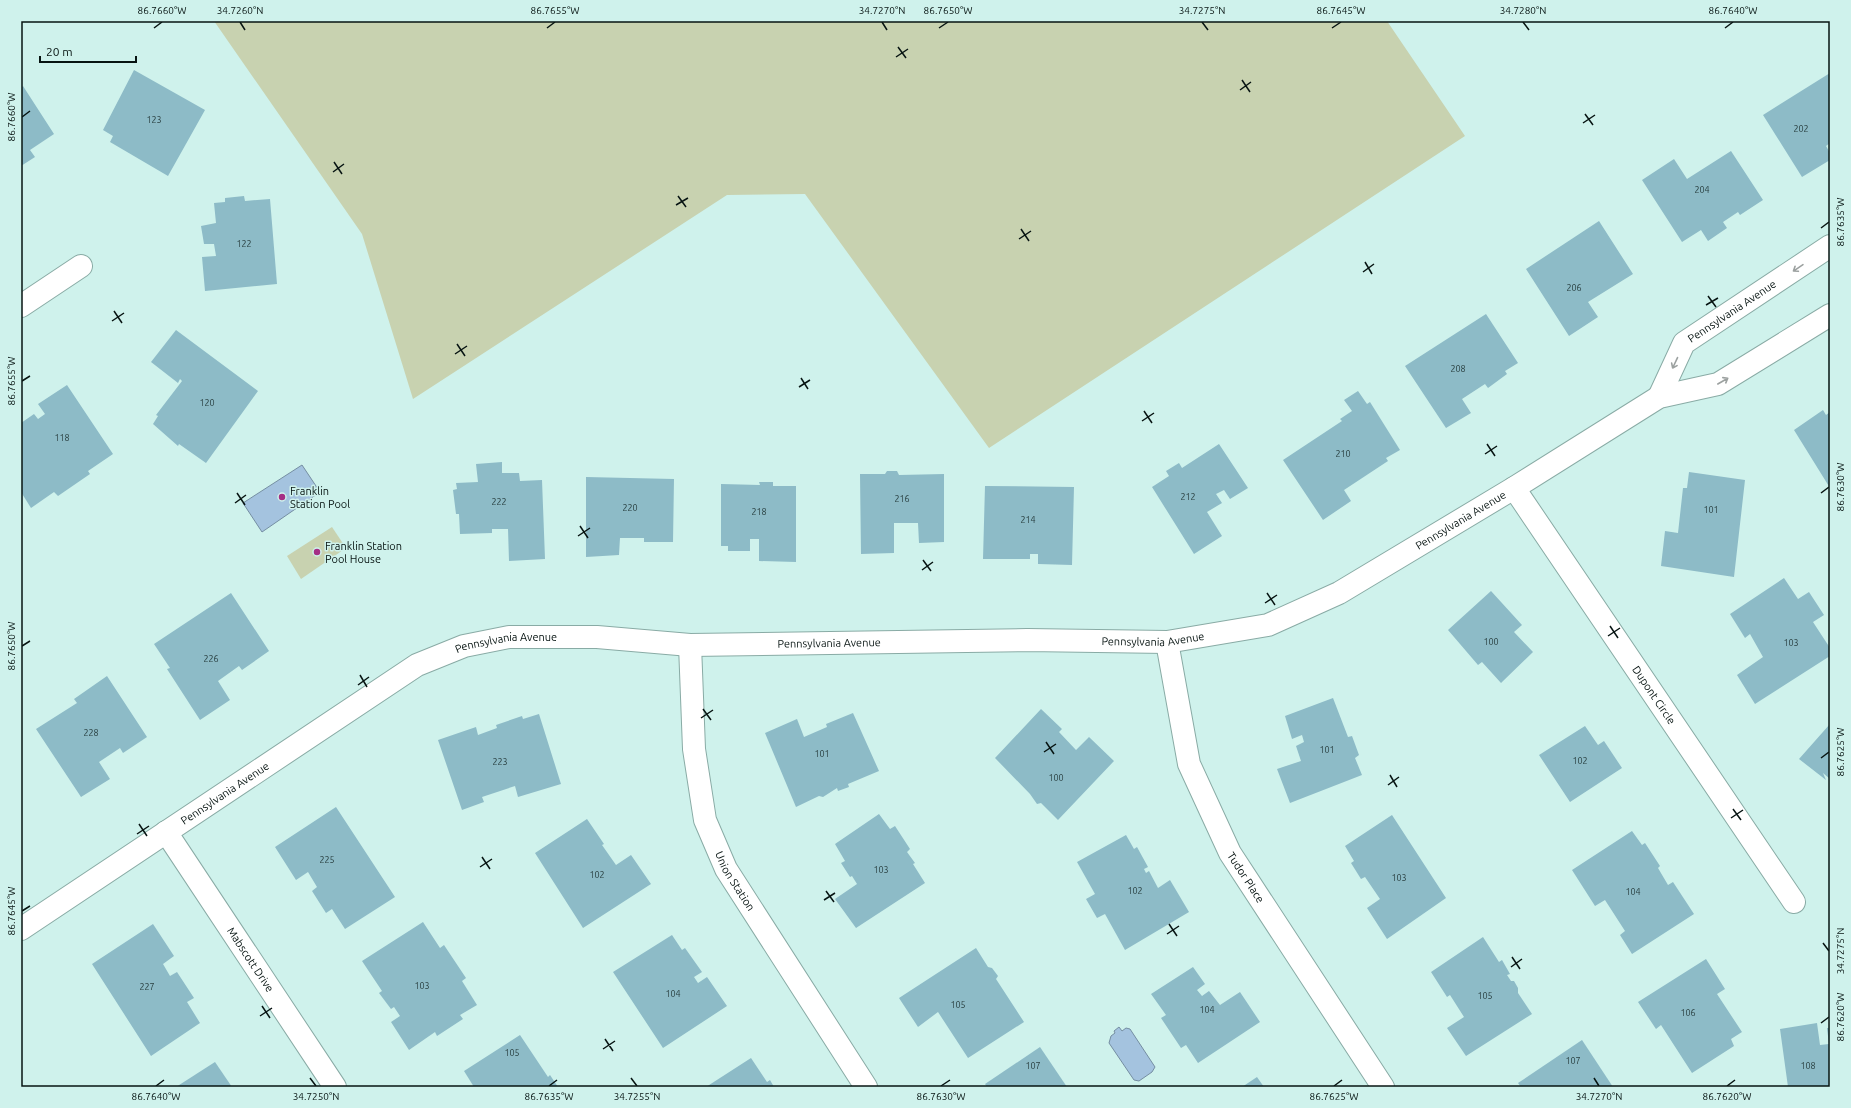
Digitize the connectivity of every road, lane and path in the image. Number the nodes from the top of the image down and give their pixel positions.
1 (1830, 246) edge
2 (81, 266) dead end
3 (21, 306) edge
4 (1830, 315) edge
5 (1659, 397) junction
6 (1514, 488) junction
7 (1167, 642) junction
8 (690, 645) junction
9 (166, 832) junction
10 (1794, 902) dead end
11 (21, 929) edge
12 (335, 1087) edge
13 (866, 1087) edge
14 (1383, 1087) edge

1 -> 5 street, Pennsylvania Avenue
2 - 3 street
5 -> 4 street, Pennsylvania Avenue
5 - 6 street, Pennsylvania Avenue
6 - 7 street, Pennsylvania Avenue
6 - 10 street, Dupont Circle
7 - 8 street, Pennsylvania Avenue
7 - 14 street, Tudor Place
8 - 9 street, Pennsylvania Avenue
8 - 13 street, Union Station
9 - 11 street, Pennsylvania Avenue
9 - 12 street, Mabscott Drive

